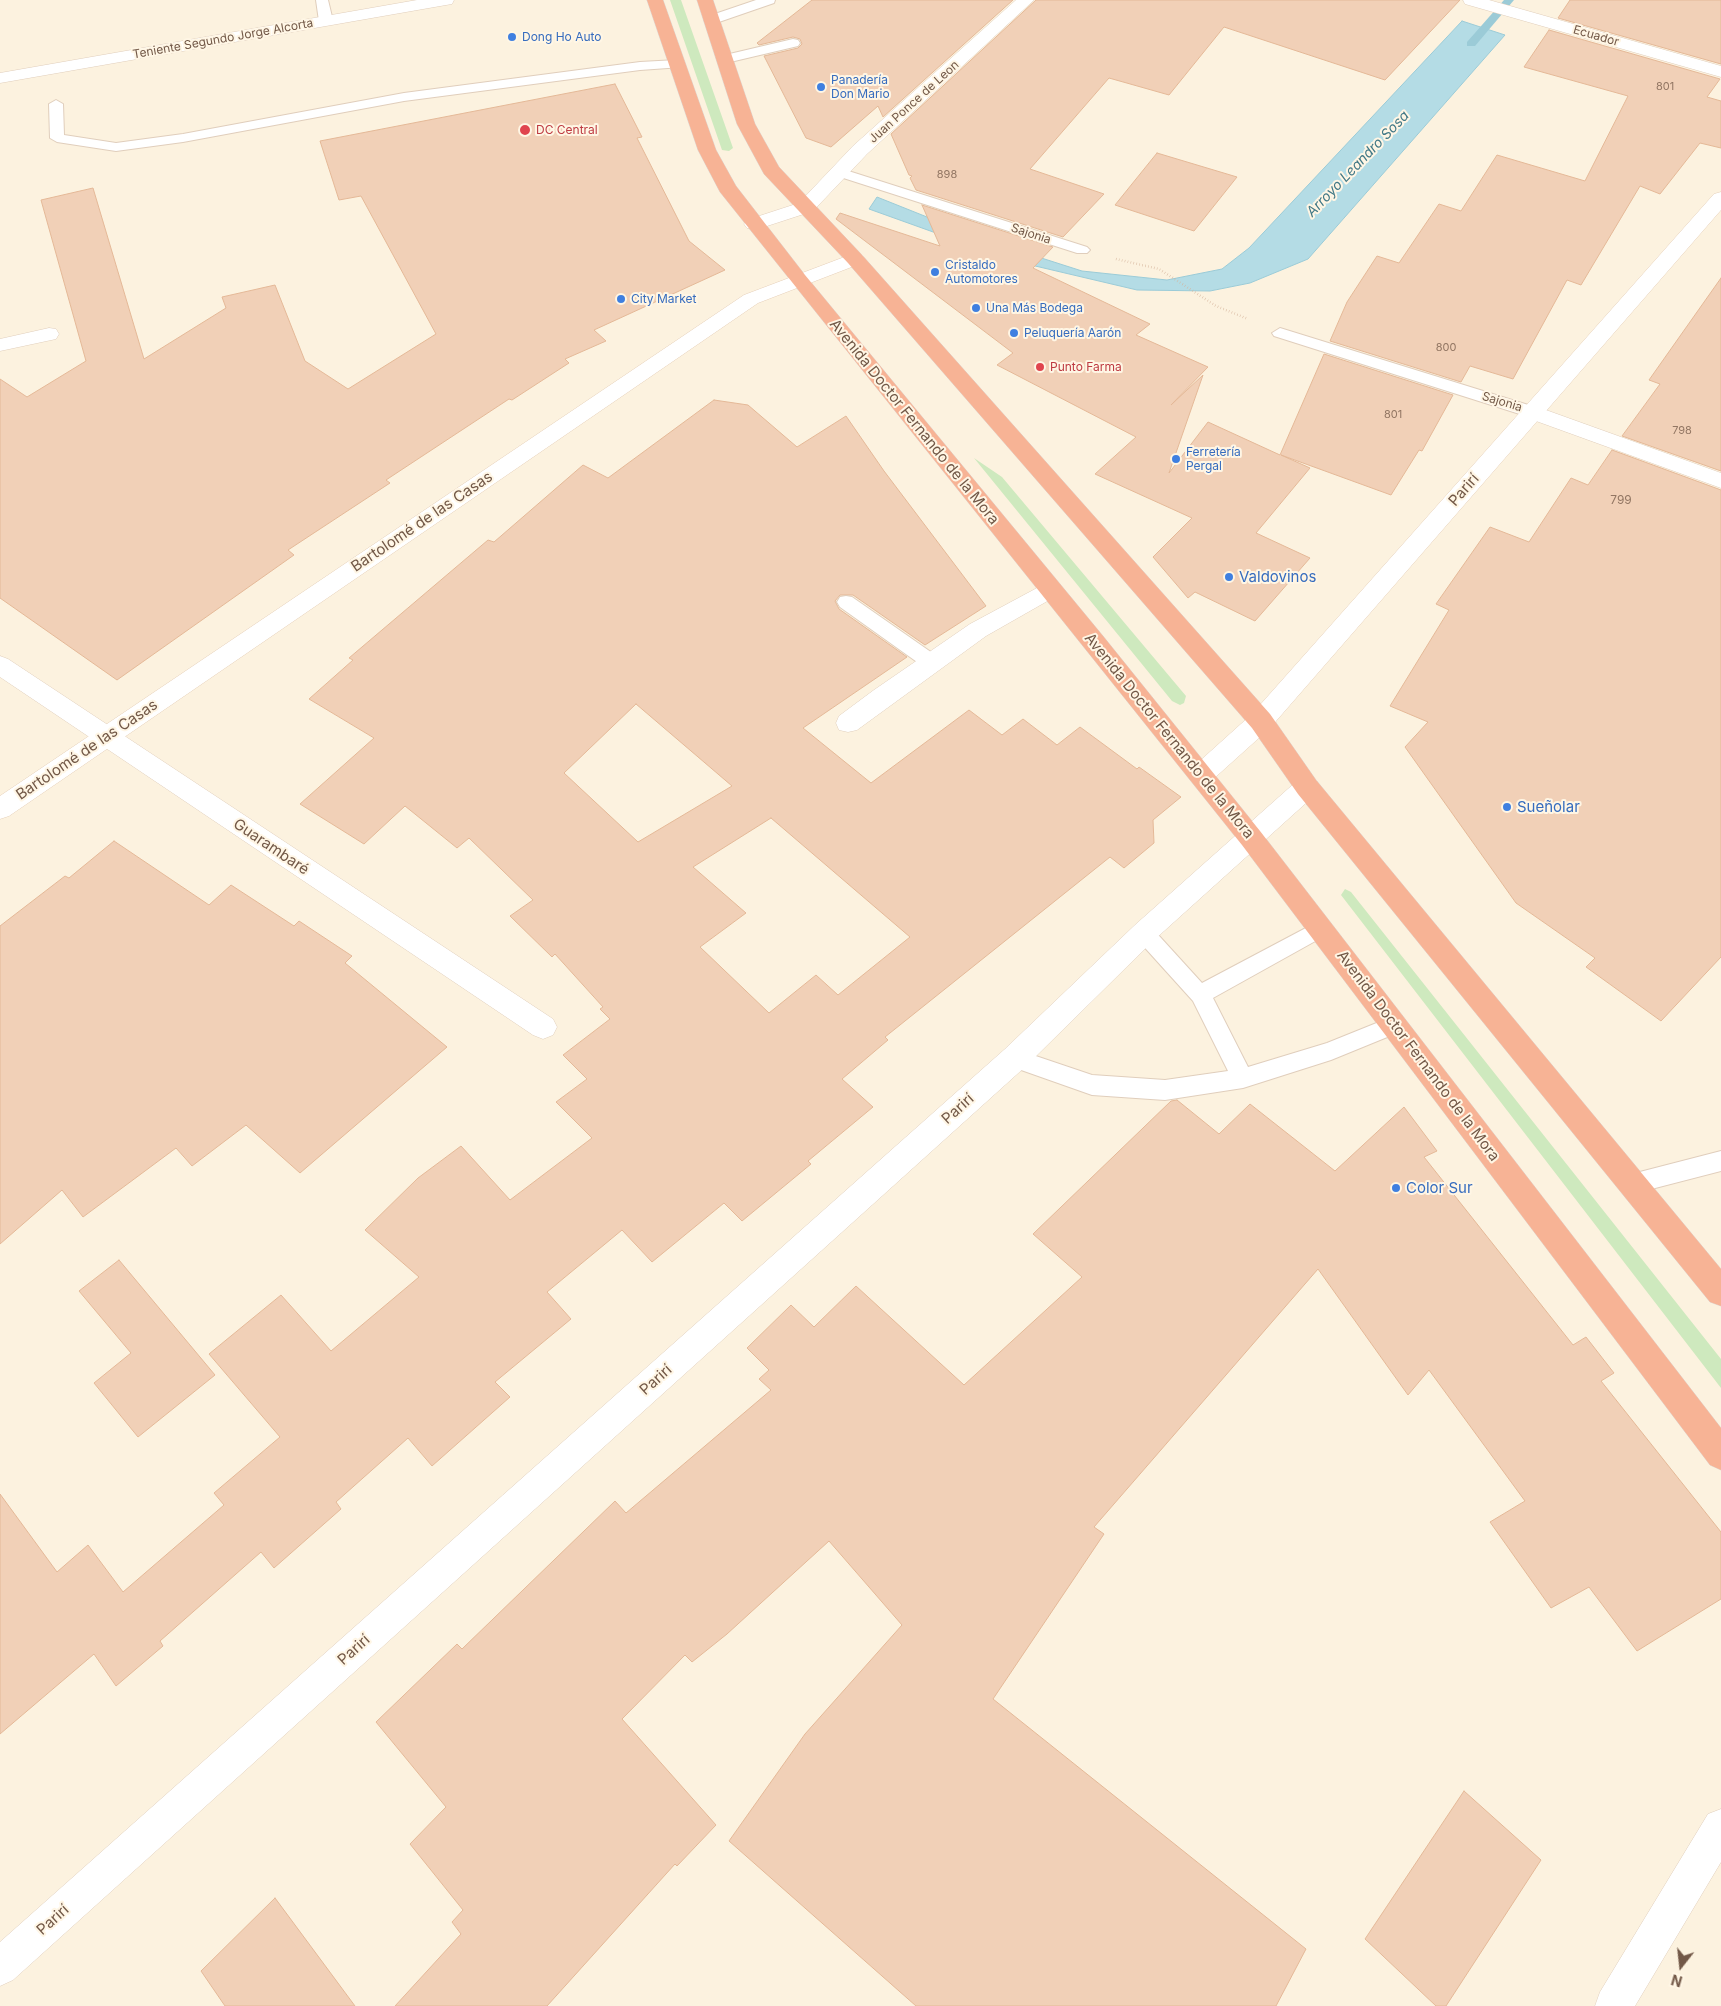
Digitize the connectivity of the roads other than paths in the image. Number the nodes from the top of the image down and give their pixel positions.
1 (322, 0) edge
2 (446, 0) edge
3 (654, 0) edge
4 (705, 0) edge
5 (769, 0) edge
6 (1026, 0) edge
7 (1471, 0) edge
8 (711, 20) junction
9 (326, 21) junction
10 (793, 43) dead end
11 (726, 59) junction
12 (677, 64) junction
13 (1721, 72) edge
14 (0, 78) edge
15 (56, 104) dead end
16 (839, 172) junction
17 (1721, 198) edge
18 (806, 207) junction
19 (754, 224) junction
20 (1082, 250) road end
21 (855, 259) junction
22 (798, 279) junction
23 (1280, 333) dead end
24 (49, 334) dead end
25 (0, 344) edge
26 (1532, 412) junction
27 (1721, 481) edge
28 (1050, 589) junction
29 (846, 602) dead end
30 (931, 662) junction
31 (0, 665) edge
32 (1261, 721) junction
33 (848, 723) dead end
34 (105, 737) junction
35 (1201, 775) junction
36 (1308, 787) junction
37 (0, 809) edge
38 (1251, 838) junction
39 (1321, 928) junction
40 (1144, 933) junction
41 (1200, 995) junction
42 (1394, 1025) junction
43 (543, 1027) dead end
44 (1015, 1058) junction
45 (1243, 1078) junction
46 (1721, 1161) edge
47 (1632, 1184) junction
48 (1721, 1292) edge
49 (1721, 1454) edge
50 (1721, 1827) edge
51 (0, 1967) edge
52 (1614, 2006) edge

1 - 9 lane
2 - 9 street, Teniente Segundo Jorge Alcorta
3 - 12 highway, Avenida Doctor Fernando de la Mora
4 - 8 highway
5 - 8 lane
6 - 16 street, Juan Ponce de Leon
7 - 13 street, Ecuador
8 - 11 highway
9 - 14 street, Teniente Segundo Jorge Alcorta
10 - 11 lane
11 - 18 highway
12 - 15 lane
12 - 19 highway, Avenida Doctor Fernando de la Mora
16 - 18 street, Juan Ponce de Leon
16 - 20 lane, Sajonia
17 - 26 street, Parirí
18 - 19 street
18 - 21 highway
19 - 22 highway, Avenida Doctor Fernando de la Mora
21 - 22 street, Bartolomé de las Casas
21 - 32 highway
22 - 28 highway, Avenida Doctor Fernando de la Mora
22 - 34 street, Bartolomé de las Casas
23 - 26 lane, Sajonia
24 - 25 street
26 - 27 street, Sajonia
26 - 32 street, Parirí
28 - 30 street
28 - 35 highway, Avenida Doctor Fernando de la Mora
29 - 30 lane
30 - 33 street
31 - 34 street, Guarambaré
32 - 35 street, Parirí
32 - 36 highway
34 - 37 street, Bartolomé de las Casas
34 - 43 street, Guarambaré
35 - 38 highway, Avenida Doctor Fernando de la Mora
36 - 38 street, Parirí
36 - 47 highway
38 - 39 highway, Avenida Doctor Fernando de la Mora
38 - 40 street, Parirí
39 - 41 lane
39 - 42 highway, Avenida Doctor Fernando de la Mora
40 - 41 lane
40 - 44 street, Parirí
41 - 45 lane
42 - 45 lane
42 - 49 highway, Avenida Doctor Fernando de la Mora
44 - 45 lane
44 - 51 street, Parirí
46 - 47 lane
47 - 48 highway
50 - 52 street

